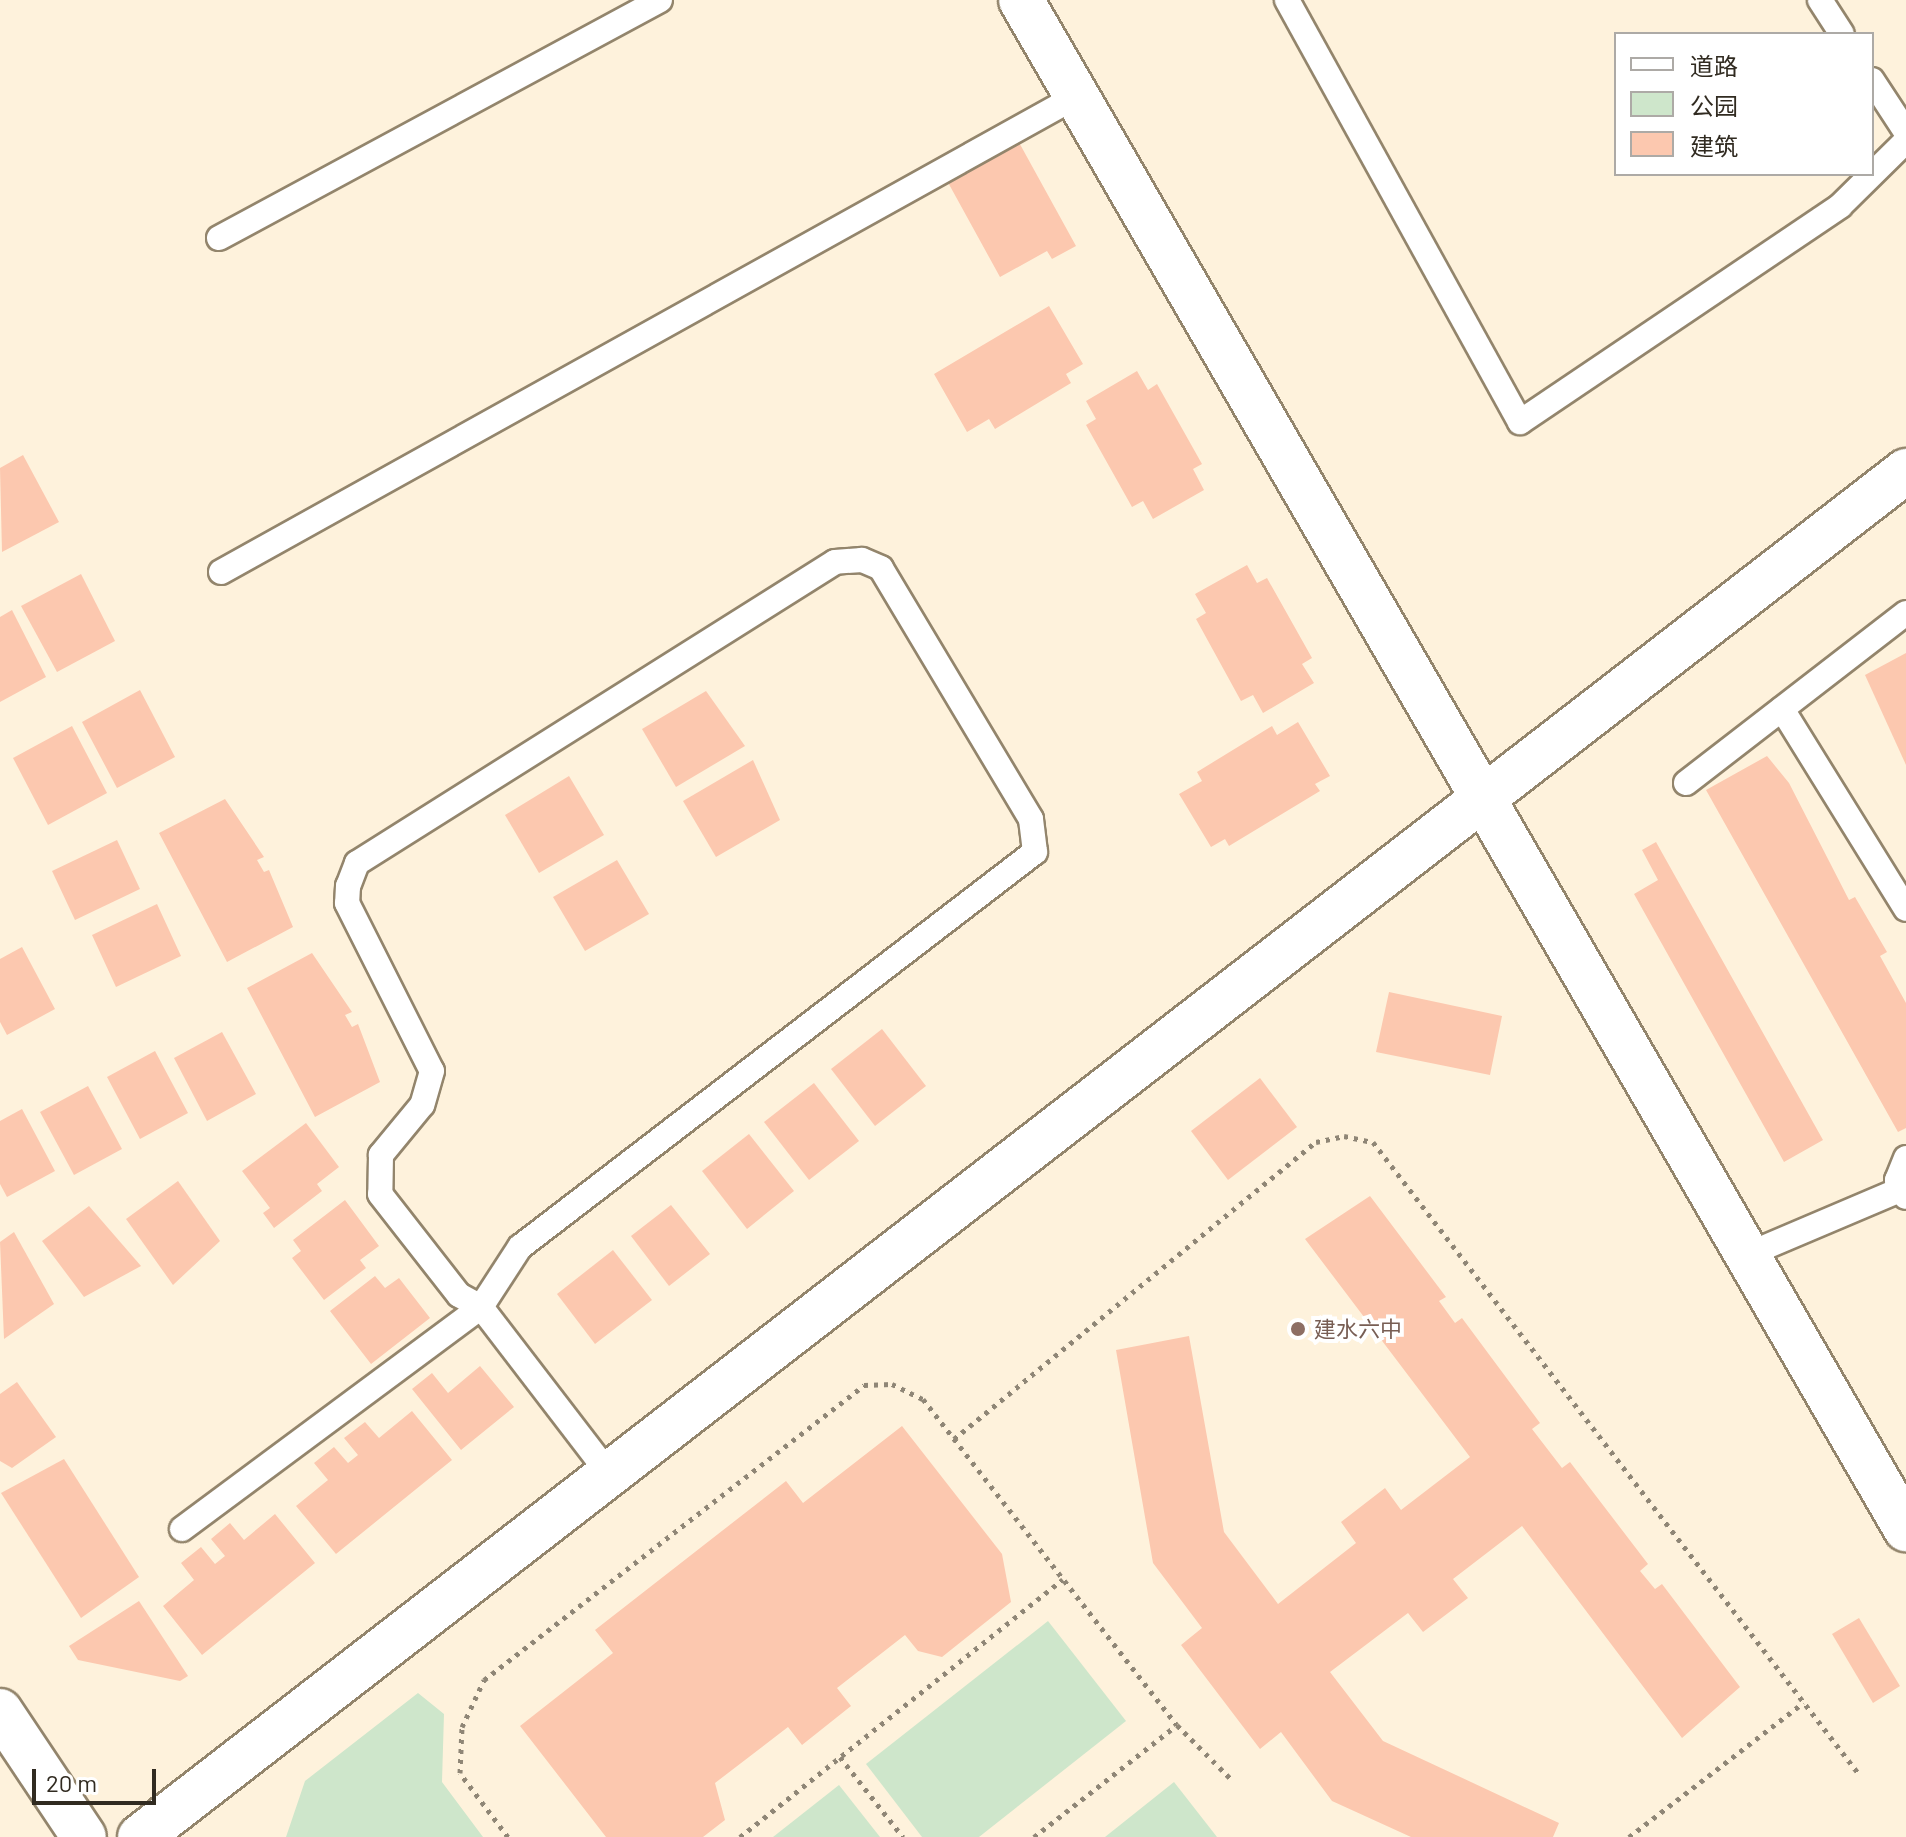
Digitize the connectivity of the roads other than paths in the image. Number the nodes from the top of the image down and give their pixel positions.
1 (660, 0) edge
2 (1021, 0) edge
3 (1287, 0) edge
4 (1820, 0) edge
5 (1841, 32) edge
6 (1874, 83) edge
7 (1077, 96) junction
8 (1906, 132) edge
9 (1906, 141) edge
10 (1874, 173) edge
11 (1870, 176) edge
12 (219, 238) dead end
13 (1906, 471) edge
14 (221, 572) dead end
15 (1906, 613) edge
16 (1782, 709) junction
17 (1686, 783) dead end
18 (1485, 797) junction
19 (1906, 909) edge
20 (1906, 1158) edge
21 (1903, 1194) edge
22 (1749, 1254) junction
23 (481, 1307) junction
24 (609, 1474) junction
25 (182, 1529) dead end
26 (1906, 1529) edge
27 (0, 1711) edge
28 (84, 1837) edge
29 (140, 1837) edge

1 - 12 lane
2 - 7 street
3 - 11 lane
4 - 5 lane
6 - 8 lane
7 - 14 lane
7 - 18 street
9 - 10 lane
13 - 18 street
15 - 16 lane
16 - 17 lane
16 - 19 lane
18 - 22 street
18 - 24 street
20 - 21 lane
21 - 22 lane
22 - 26 street
23 - 23 lane
23 - 24 lane
23 - 25 lane
24 - 29 street
27 - 28 street

